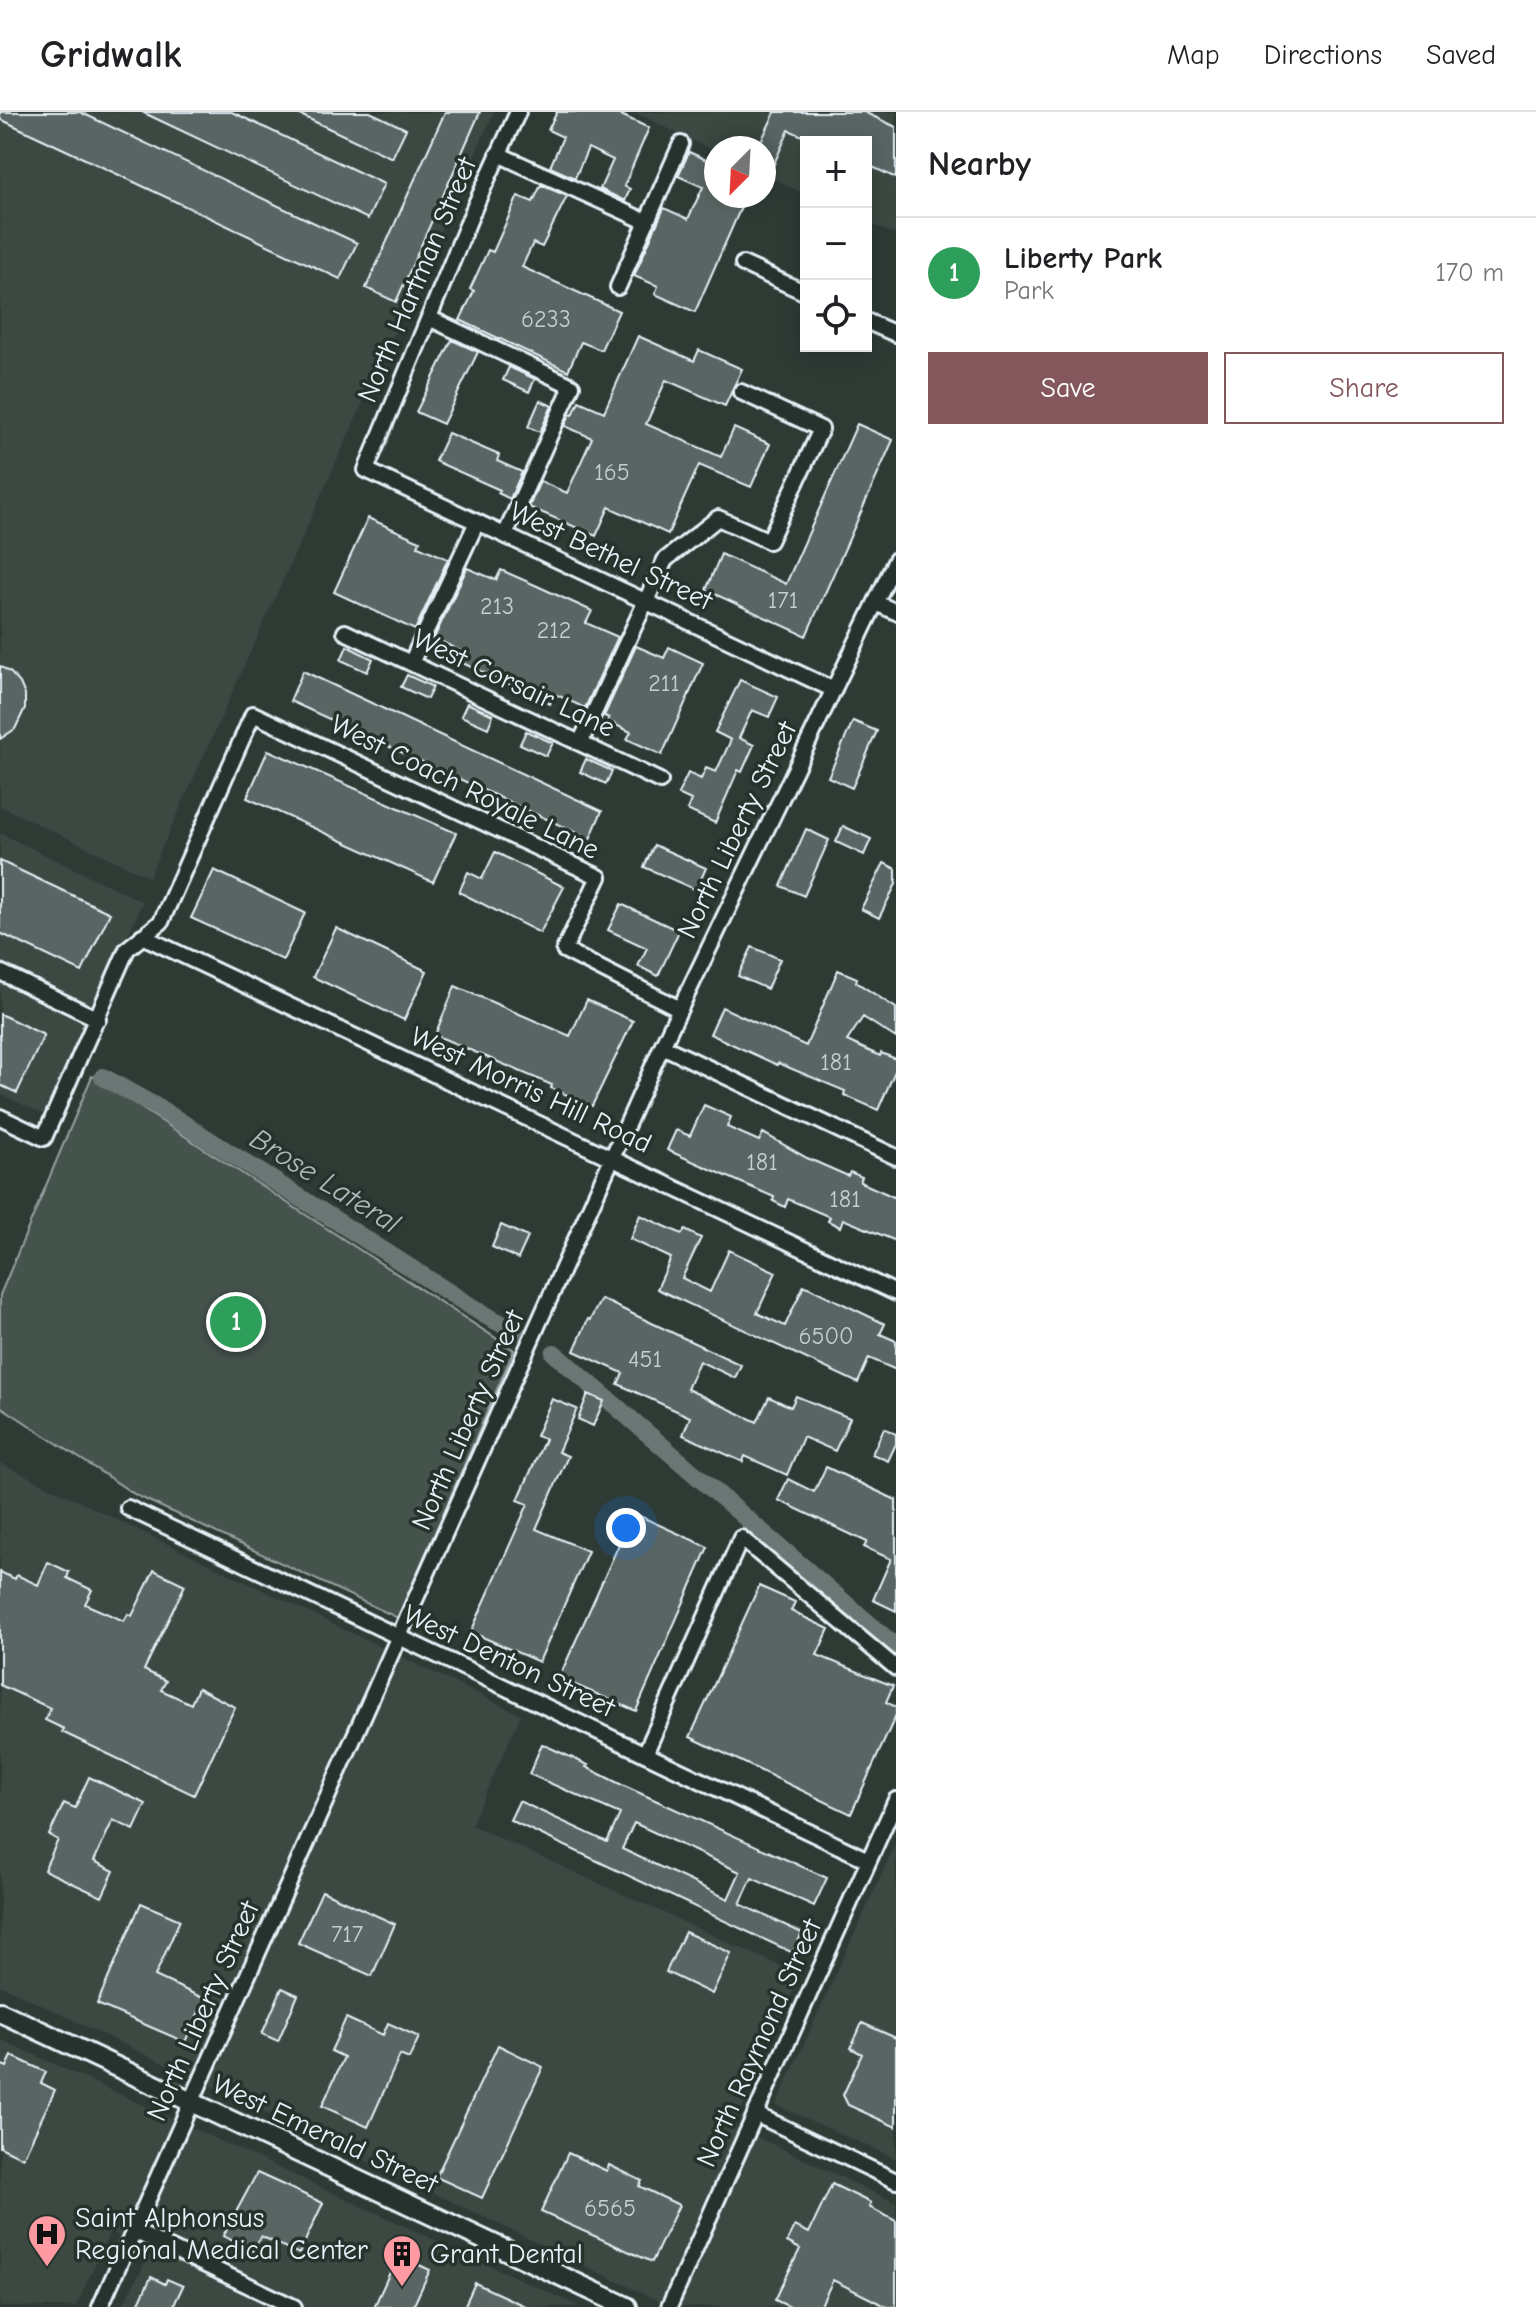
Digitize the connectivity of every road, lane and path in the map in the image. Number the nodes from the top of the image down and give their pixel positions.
1 (518, 112) edge
2 (681, 144) dead end
3 (498, 154) junction
4 (647, 222) junction
5 (743, 264) dead end
6 (618, 287) dead end
7 (800, 290) edge
8 (429, 318) junction
9 (872, 324) edge
10 (896, 334) edge
11 (741, 392) dead end
12 (366, 470) joint
13 (477, 522) junction
14 (505, 535) junction
15 (896, 560) edge
16 (644, 601) junction
17 (876, 603) junction
18 (896, 612) edge
19 (345, 632) dead end
20 (411, 663) junction
21 (834, 690) junction
22 (580, 743) junction
23 (660, 781) dead end
24 (142, 936) junction
25 (0, 972) edge
26 (680, 1009) junction
27 (98, 1019) junction
28 (662, 1046) junction
29 (0, 1117) edge
30 (613, 1157) junction
31 (896, 1157) edge
32 (896, 1293) edge
33 (128, 1508) dead end
34 (400, 1638) junction
35 (896, 1668) edge
36 (645, 1754) junction
37 (896, 1800) edge
38 (868, 1860) junction
39 (0, 2012) edge
40 (192, 2101) junction
41 (755, 2114) junction
42 (896, 2181) edge
43 (134, 2231) junction
44 (100, 2307) edge
45 (294, 2307) edge
46 (627, 2307) edge
47 (669, 2307) edge

1 - 3 street, North Hartman Street
2 - 4 street
3 - 4 street
3 - 8 street, North Hartman Street
4 - 6 street
5 - 7 street
8 - 12 street, North Hartman Street
8 - 14 street
9 - 10 street
11 - 16 street
12 - 13 street, West Bethel Street
13 - 14 street, West Bethel Street
13 - 20 street
14 - 16 street, West Bethel Street
15 - 17 street, North Liberty Street
16 - 21 street, West Bethel Street
16 - 22 street
17 - 18 street
17 - 21 street, North Liberty Street
19 - 20 street, West Corsair Lane
20 - 22 street, West Corsair Lane
21 - 26 street, North Liberty Street
22 - 23 street, West Corsair Lane
24 - 26 street, West Coach Royale Lane
24 - 27 street
24 - 30 street, West Morris Hill Road
25 - 27 street
26 - 28 street, North Liberty Street
27 - 29 street
28 - 30 street, North Liberty Street
28 - 31 street
30 - 32 street, West Morris Hill Road
30 - 34 street, North Liberty Street
33 - 34 street, West Denton Street
34 - 36 street, West Denton Street
34 - 40 street, North Liberty Street
35 - 36 street
36 - 38 street, West Denton Street
37 - 38 street, North Raymond Street
38 - 41 street, North Raymond Street
39 - 40 main road, West Emerald Street
40 - 43 street, North Liberty Street
40 - 46 main road, West Emerald Street
41 - 42 street
41 - 47 street, North Raymond Street
43 - 44 street, North Liberty Street
43 - 45 street

